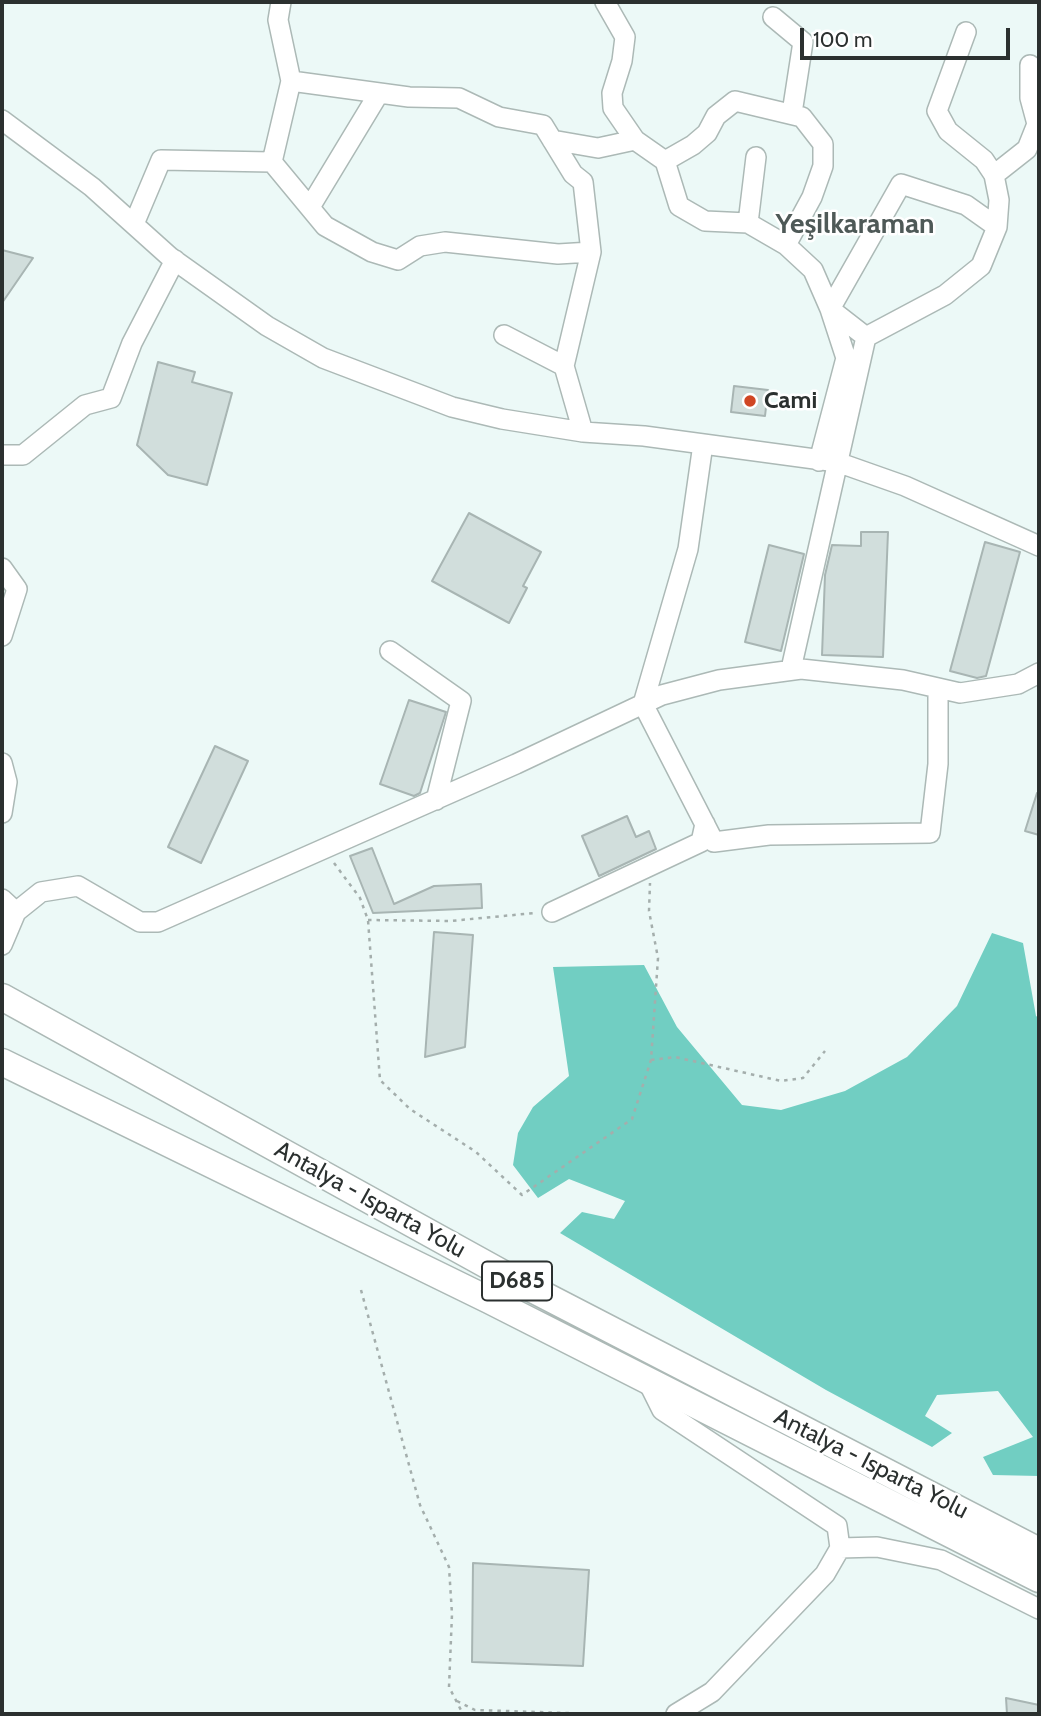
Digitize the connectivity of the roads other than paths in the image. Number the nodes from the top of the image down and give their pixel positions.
1 (281, 2) edge
2 (613, 7) edge
3 (773, 17) dead end
4 (966, 32) dead end
5 (1030, 65) dead end
6 (292, 81) junction
7 (379, 93) junction
8 (792, 113) junction
9 (2, 120) edge
10 (552, 140) junction
11 (635, 140) junction
12 (756, 156) dead end
13 (665, 160) junction
14 (272, 162) junction
15 (994, 174) junction
16 (310, 207) junction
17 (748, 222) junction
18 (134, 224) junction
19 (997, 227) junction
20 (786, 245) junction
21 (591, 252) junction
22 (175, 260) junction
23 (831, 309) junction
24 (504, 335) dead end
25 (866, 337) junction
26 (564, 366) junction
27 (583, 432) junction
28 (703, 444) junction
29 (2, 455) edge
30 (828, 462) junction
31 (1039, 545) edge
32 (2, 568) edge
33 (2, 636) edge
34 (390, 651) dead end
35 (791, 669) junction
36 (1039, 673) edge
37 (938, 688) junction
38 (643, 704) junction
39 (2, 763) edge
40 (436, 800) junction
41 (2, 813) edge
42 (705, 824) junction
43 (6, 909) edge
44 (552, 912) road end
45 (2, 945) edge
46 (2, 998) edge
47 (2, 1062) edge
48 (647, 1380) junction
49 (840, 1548) junction
50 (1039, 1552) edge
51 (1039, 1579) edge
52 (1039, 1609) edge
53 (676, 1714) edge

1 - 6 street
2 - 11 street
3 - 8 street
4 - 15 street
5 - 15 street
6 - 7 street
6 - 14 street
7 - 10 street
7 - 16 street
8 - 13 street
8 - 20 street
9 - 18 street
10 - 11 street
10 - 21 street
11 - 13 street
12 - 17 street
13 - 17 street
14 - 16 street
14 - 18 street
15 - 19 street
16 - 21 street
17 - 20 street
18 - 22 street
19 - 23 street
19 - 25 street
20 - 23 street
21 - 26 street
22 - 27 street
22 - 29 street
23 - 25 street
23 - 30 street
24 - 26 street
25 - 30 street
26 - 27 street
27 - 28 street
28 - 30 street
28 - 38 street
30 - 31 street
30 - 35 street
32 - 33 street
34 - 40 street
35 - 37 street
35 - 38 street
36 - 37 street
37 - 42 street
38 - 40 street
38 - 42 street
39 - 41 street
40 - 43 street
42 - 44 street
43 - 45 street
46 - 50 highway, Antalya - Isparta Yolu / D685
47 - 48 highway, Antalya - Isparta Yolu / D685
48 - 49 street
48 - 51 highway, Antalya - Isparta Yolu / D685
49 - 52 street
49 - 53 street

